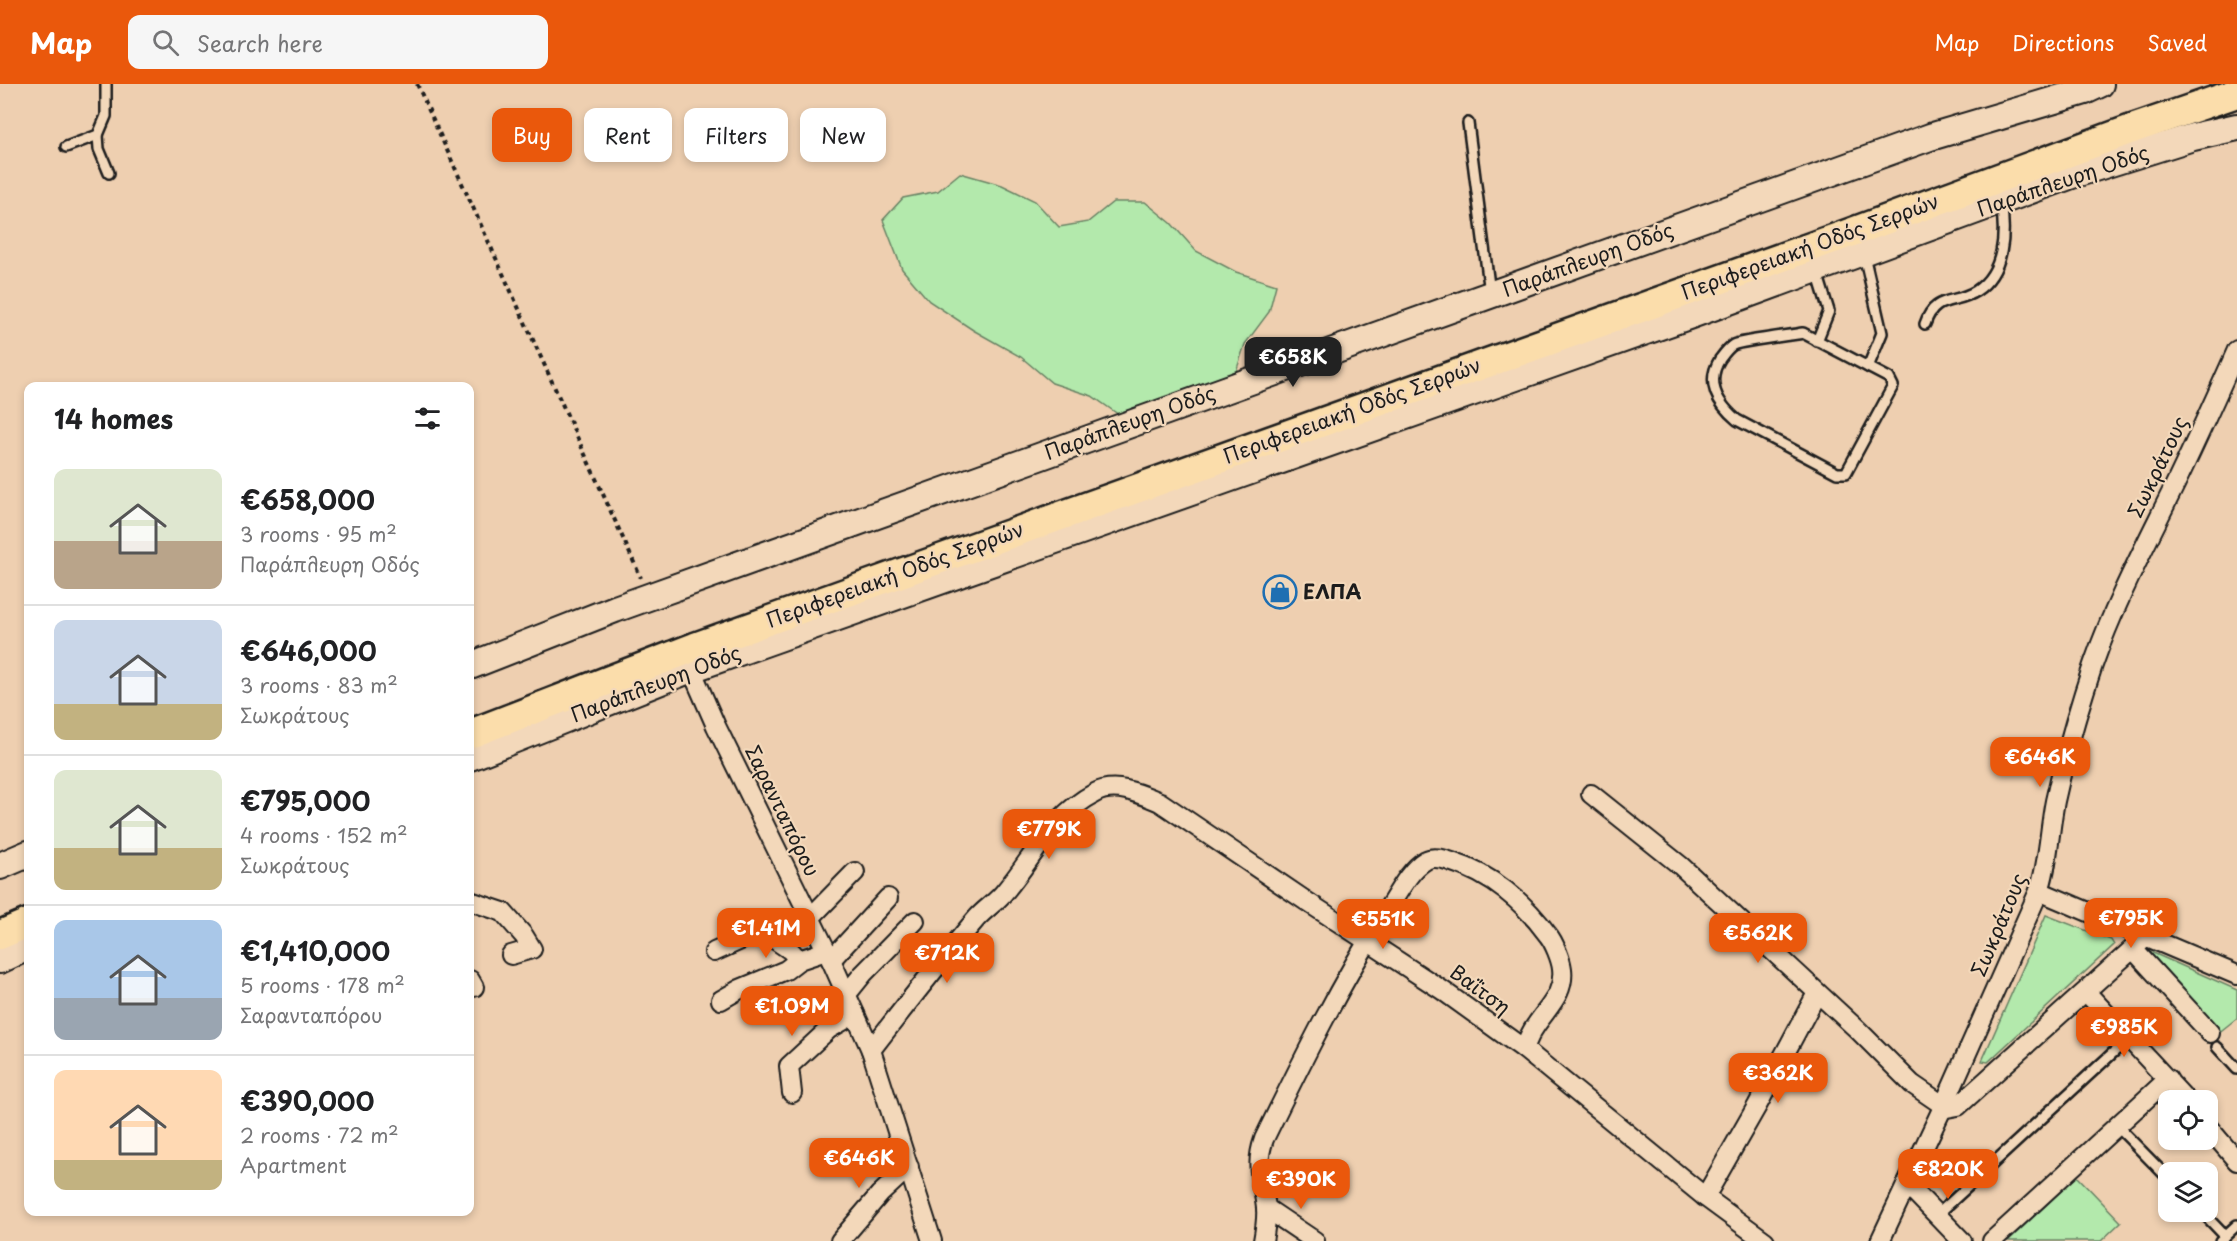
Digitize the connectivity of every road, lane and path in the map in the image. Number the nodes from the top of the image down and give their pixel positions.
1 (106, 84) edge
2 (417, 84) edge
3 (2100, 84) edge
4 (2237, 93) edge
5 (1468, 123) dead end
6 (2237, 127) edge
7 (98, 135) junction
8 (66, 147) dead end
9 (109, 173) dead end
10 (2001, 202) junction
11 (1863, 252) junction
12 (1816, 269) junction
13 (1490, 295) junction
14 (1925, 324) dead end
15 (1817, 341) junction
16 (2237, 350) edge
17 (1868, 367) junction
18 (649, 596) junction
19 (474, 664) edge
20 (692, 669) junction
21 (474, 732) edge
22 (474, 755) edge
23 (1591, 794) dead end
24 (24, 856) edge
25 (0, 866) edge
26 (855, 872) dead end
27 (2039, 891) junction
28 (888, 898) dead end
29 (474, 902) edge
30 (810, 918) junction
31 (915, 921) dead end
32 (24, 925) edge
33 (762, 931) junction
34 (0, 935) edge
35 (1368, 940) junction
36 (2140, 942) junction
37 (24, 949) edge
38 (714, 952) dead end
39 (511, 955) dead end
40 (829, 955) junction
41 (0, 960) edge
42 (799, 960) junction
43 (2237, 975) edge
44 (2086, 992) junction
45 (1817, 993) junction
46 (846, 995) junction
47 (721, 1000) dead end
48 (855, 1014) junction
49 (2129, 1038) junction
50 (2213, 1040) joint
51 (1524, 1049) junction
52 (871, 1050) junction
53 (2237, 1069) edge
54 (2168, 1079) junction
55 (2178, 1090) edge
56 (792, 1093) dead end
57 (1943, 1107) junction
58 (2117, 1126) junction
59 (2218, 1138) edge
60 (2237, 1161) edge
61 (909, 1167) junction
62 (2158, 1168) edge
63 (1907, 1184) junction
64 (1705, 1197) junction
65 (1266, 1208) junction
66 (1937, 1215) junction
67 (2210, 1222) edge
68 (2237, 1226) edge
69 (2223, 1239) edge
70 (840, 1241) edge
71 (932, 1241) edge
72 (1263, 1241) edge
73 (1315, 1241) edge
74 (1765, 1241) edge
75 (1880, 1241) edge
76 (1962, 1241) edge
77 (1992, 1241) edge

1 - 7 lane
2 - 18 path
3 - 13 street, Παράπλευρη Οδός
4 - 21 main road, Περιφερειακή Οδός Σερρών
5 - 13 lane
6 - 10 street, Παράπλευρη Οδός
7 - 8 lane
7 - 9 lane
10 - 11 street, Παράπλευρη Οδός
10 - 14 lane
11 - 12 street, Παράπλευρη Οδός
11 - 17 lane
12 - 15 lane
12 - 20 street, Παράπλευρη Οδός
13 - 18 street, Παράπλευρη Οδός
15 - 17 lane
15 - 17 lane
16 - 27 street, Σωκράτους
18 - 19 street, Παράπλευρη Οδός
20 - 22 street, Παράπλευρη Οδός
20 - 30 street, Σαρανταπόρου
23 - 45 street
24 - 25 street
26 - 30 street
27 - 36 street
27 - 57 street, Σωκράτους
28 - 40 street
29 - 39 street
30 - 33 street
30 - 40 street, Σαρανταπόρου
31 - 46 street
32 - 34 main road
33 - 38 street
33 - 42 street
35 - 51 street, Βαΐτση
35 - 51 street
35 - 52 street, Βαΐτση
35 - 65 street
36 - 43 street
36 - 44 street
36 - 50 street
37 - 41 street
40 - 42 street
40 - 46 street, Σαρανταπόρου
42 - 47 street
44 - 49 street
44 - 57 street
45 - 57 street
45 - 64 street
46 - 48 street, Σαρανταπόρου
48 - 52 street, Σαρανταπόρου
48 - 56 street
49 - 54 street
49 - 66 lane
50 - 53 lane
51 - 64 street, Βαΐτση
52 - 61 street, Σαρανταπόρου
54 - 55 street
54 - 58 street
57 - 63 street, Σωκράτους
58 - 62 lane
58 - 77 street
59 - 60 street
61 - 70 street
61 - 71 street, Σαρανταπόρου
63 - 66 street
63 - 75 street, Σωκράτους
64 - 74 street, Βαΐτση
65 - 72 street
65 - 73 street
66 - 76 street
67 - 69 lane
68 - 69 lane

